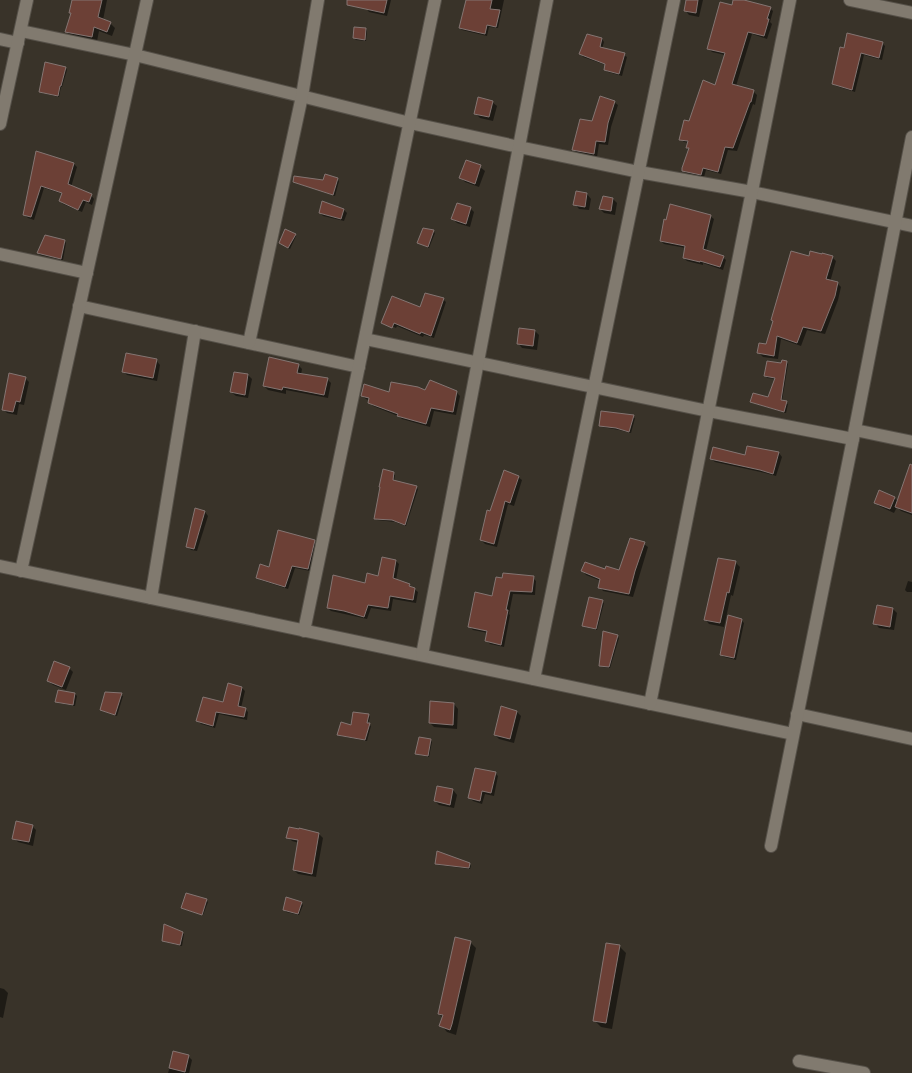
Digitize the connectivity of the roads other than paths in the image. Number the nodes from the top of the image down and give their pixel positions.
1 (27, 0) edge
2 (148, 0) edge
3 (318, 0) edge
4 (435, 0) edge
5 (547, 0) edge
6 (674, 0) edge
7 (790, 0) edge
8 (850, 0) edge
9 (912, 13) edge
10 (19, 37) junction
11 (0, 38) edge
12 (135, 55) junction
13 (302, 96) junction
14 (410, 123) junction
15 (0, 124) edge
16 (912, 137) edge
17 (519, 147) junction
18 (639, 172) junction
19 (752, 192) junction
20 (895, 223) junction
21 (912, 226) edge
22 (0, 254) edge
23 (87, 273) junction
24 (79, 306) junction
25 (194, 331) junction
26 (365, 338) junction
27 (249, 343) junction
28 (478, 362) junction
29 (359, 367) junction
30 (594, 387) junction
31 (708, 411) junction
32 (854, 434) junction
33 (912, 442) edge
34 (0, 566) edge
35 (20, 571) junction
36 (151, 598) junction
37 (304, 631) junction
38 (422, 655) junction
39 (534, 679) junction
40 (650, 704) junction
41 (797, 714) junction
42 (793, 734) junction
43 (912, 739) edge
44 (771, 846) dead end
45 (799, 1061) dead end
46 (864, 1073) edge

1 - 10 street
2 - 12 street
3 - 13 street
4 - 14 street
5 - 17 street
6 - 18 street
7 - 19 street
8 - 9 street
10 - 11 street
10 - 12 street
10 - 15 street
12 - 13 street
12 - 23 street
13 - 14 street
13 - 27 street
14 - 17 street
14 - 26 street
16 - 20 street
17 - 18 street
17 - 28 street
18 - 19 street
18 - 30 street
19 - 20 street
19 - 31 street
20 - 21 street
20 - 32 street
22 - 23 street
23 - 24 street
24 - 25 street
24 - 35 street
25 - 27 street
25 - 36 street
26 - 28 street
26 - 29 street
27 - 29 street
28 - 30 street
28 - 38 street
29 - 37 street
30 - 31 street
30 - 39 street
31 - 32 street
31 - 40 street
32 - 33 street
32 - 41 street
34 - 35 street
35 - 36 street
36 - 37 street
37 - 38 street
38 - 39 street
39 - 40 street
40 - 42 street
41 - 42 street
41 - 43 street
42 - 44 street
45 - 46 street

